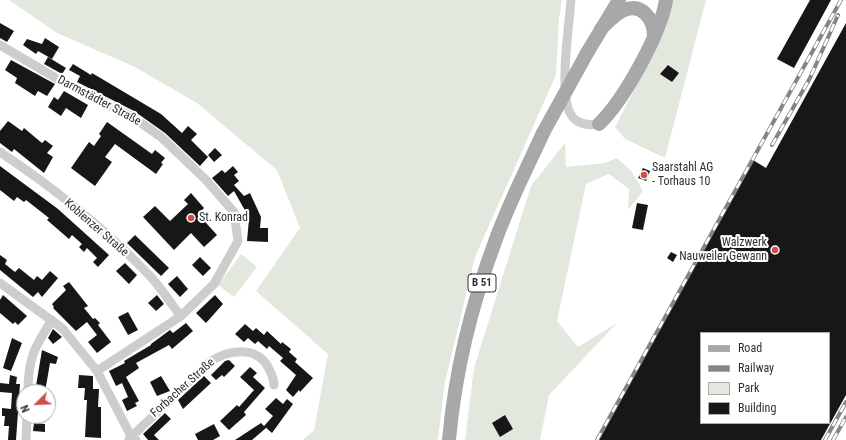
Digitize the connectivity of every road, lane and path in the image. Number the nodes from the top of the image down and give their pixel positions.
1 (572, 0) edge
2 (619, 0) edge
3 (666, 0) edge
4 (601, 29) junction
5 (654, 36) junction
6 (0, 45) edge
7 (599, 124) joint
8 (0, 152) edge
9 (0, 283) edge
10 (181, 316) junction
11 (52, 320) junction
12 (97, 371) junction
13 (28, 384) edge
14 (274, 385) dead end
15 (27, 424) edge
16 (132, 438) edge
17 (26, 440) edge
18 (449, 440) edge

1 - 7 street
2 - 4 main road, B 51
3 - 5 main road
4 - 5 main road
4 - 18 main road, B 51, bridge
5 - 7 main road
6 - 10 street, Darmstädter Straße
8 - 10 street, Koblenzer Straße
9 - 11 street
10 - 12 street, Darmstädter Straße
11 - 12 street
11 - 13 street
12 - 16 street
14 - 16 street, Forbacher Straße
15 - 17 street

